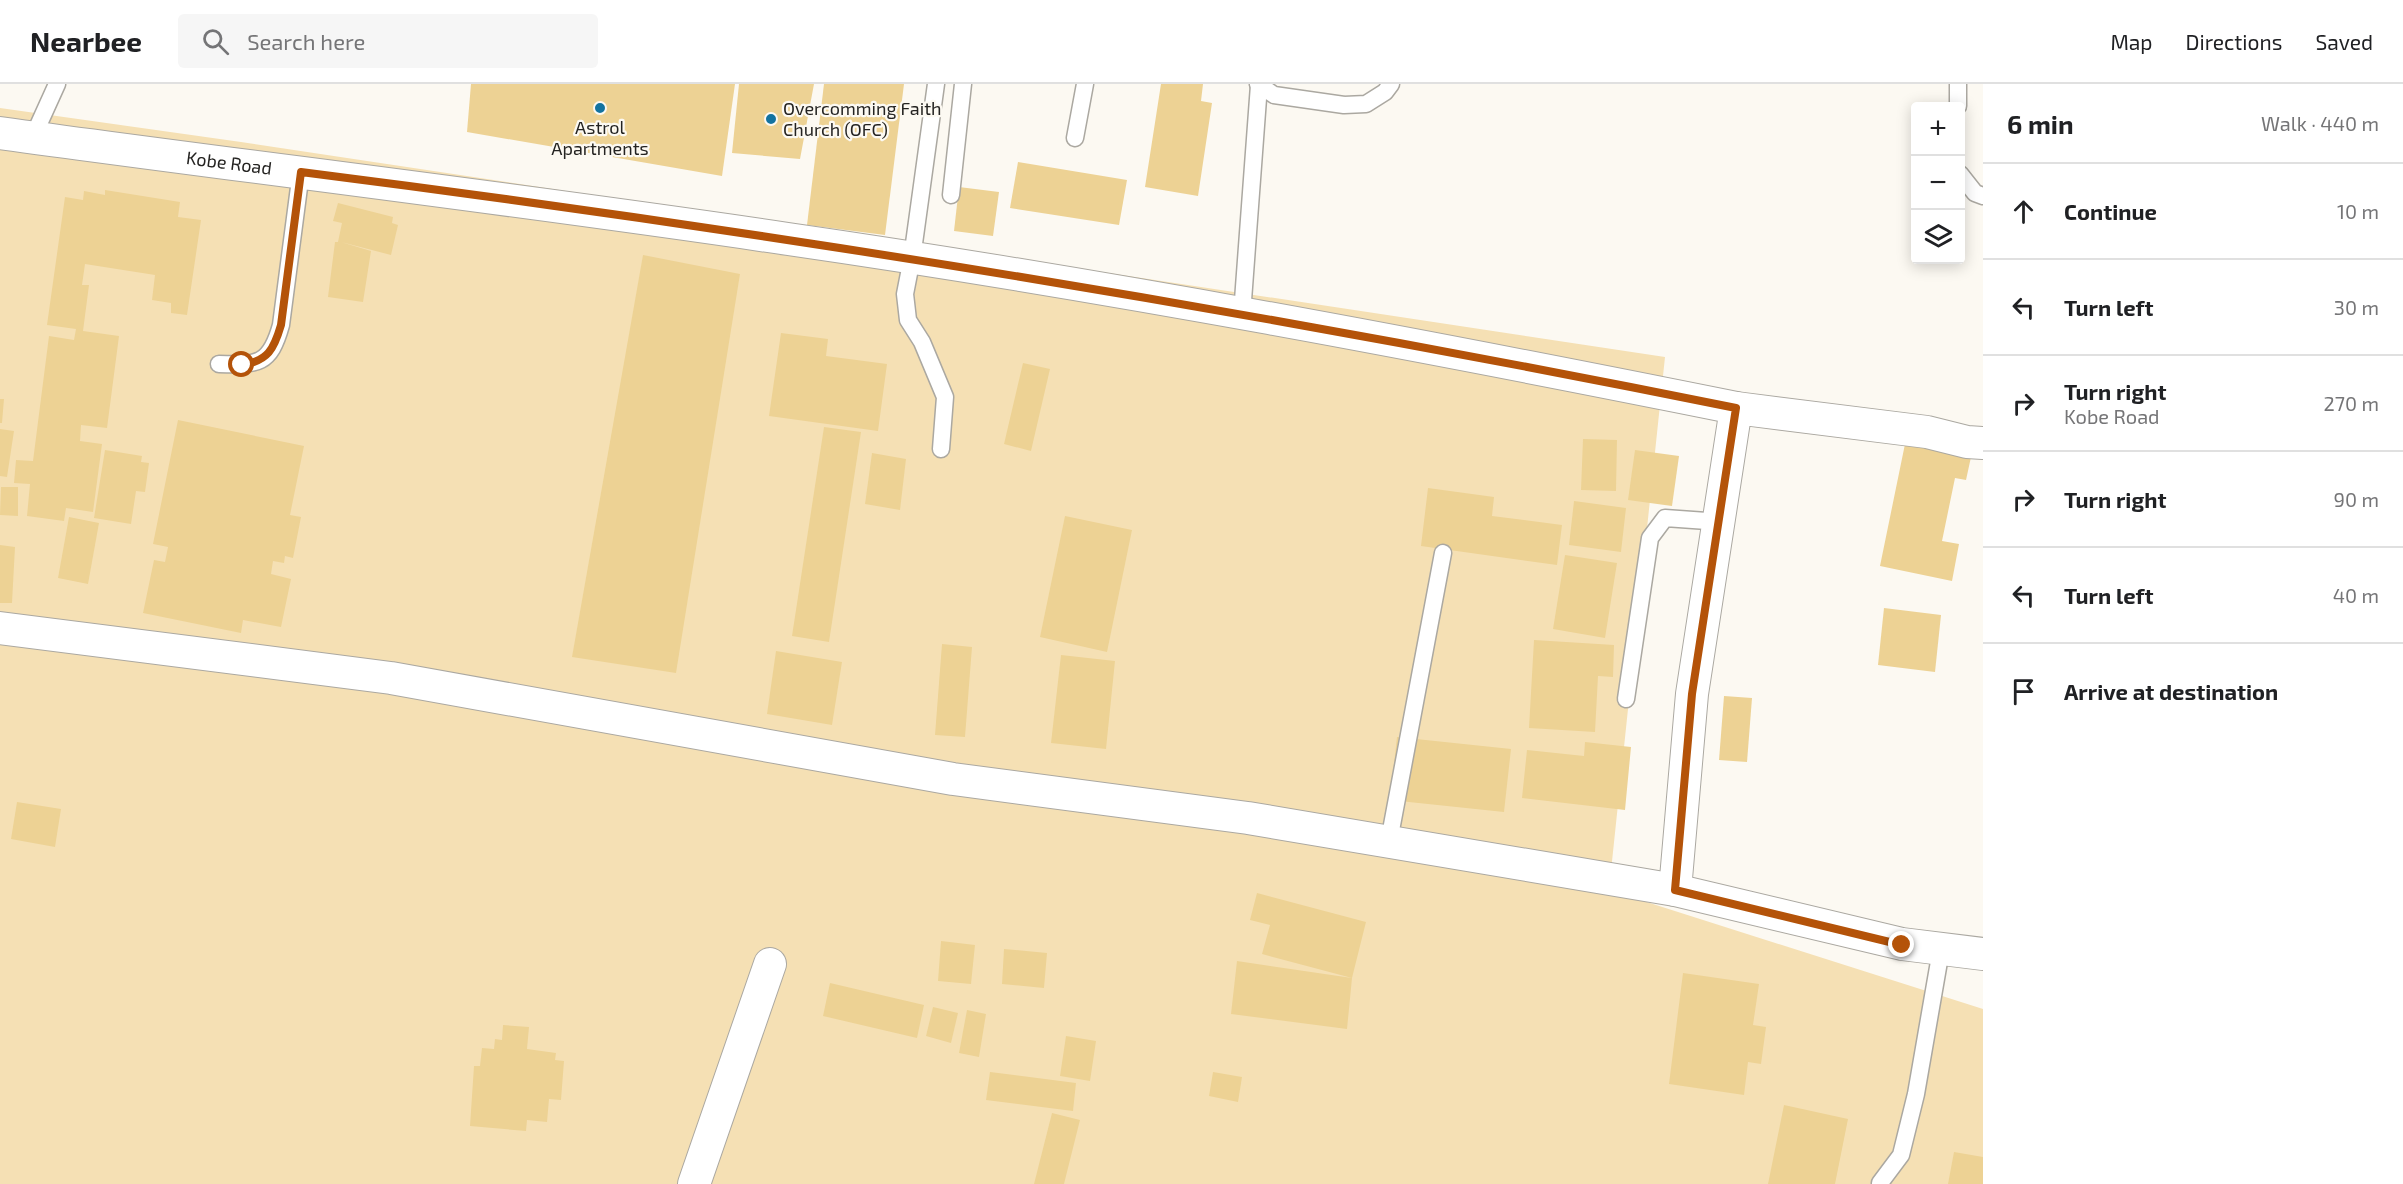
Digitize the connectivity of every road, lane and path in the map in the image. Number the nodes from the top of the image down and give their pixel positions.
1 (57, 84) edge
2 (936, 84) edge
3 (963, 84) edge
4 (1085, 84) edge
5 (1391, 84) edge
6 (1958, 84) edge
7 (1258, 85) edge
8 (1958, 102) edge
9 (0, 133) edge
10 (33, 138) junction
11 (1075, 138) dead end
12 (301, 172) junction
13 (1965, 180) edge
14 (951, 195) dead end
15 (1983, 196) edge
16 (912, 258) junction
17 (1242, 314) junction
18 (219, 364) dead end
19 (1736, 408) junction
20 (1982, 439) edge
21 (941, 448) dead end
22 (1721, 522) junction
23 (1443, 553) dead end
24 (0, 628) edge
25 (1626, 699) dead end
26 (1389, 841) junction
27 (1675, 890) junction
28 (1941, 950) junction
29 (1983, 954) edge
30 (770, 964) dead end
31 (694, 1184) edge
32 (1880, 1184) edge

1 - 10 lane
2 - 16 lane
3 - 14 lane
4 - 11 lane
5 - 7 lane
6 - 8 lane
7 - 17 lane
9 - 10 street, Kobe Road
10 - 12 street, Kobe Road
12 - 16 street, Kobe Road
12 - 18 lane
13 - 15 lane
16 - 17 street, Kobe Road
16 - 21 lane
17 - 19 street, Kobe Road
19 - 20 street, Kobe Road
19 - 22 street
22 - 25 lane
22 - 27 street
23 - 26 lane
24 - 26 street
26 - 27 street
27 - 28 street
28 - 29 street
28 - 32 lane
30 - 31 street

